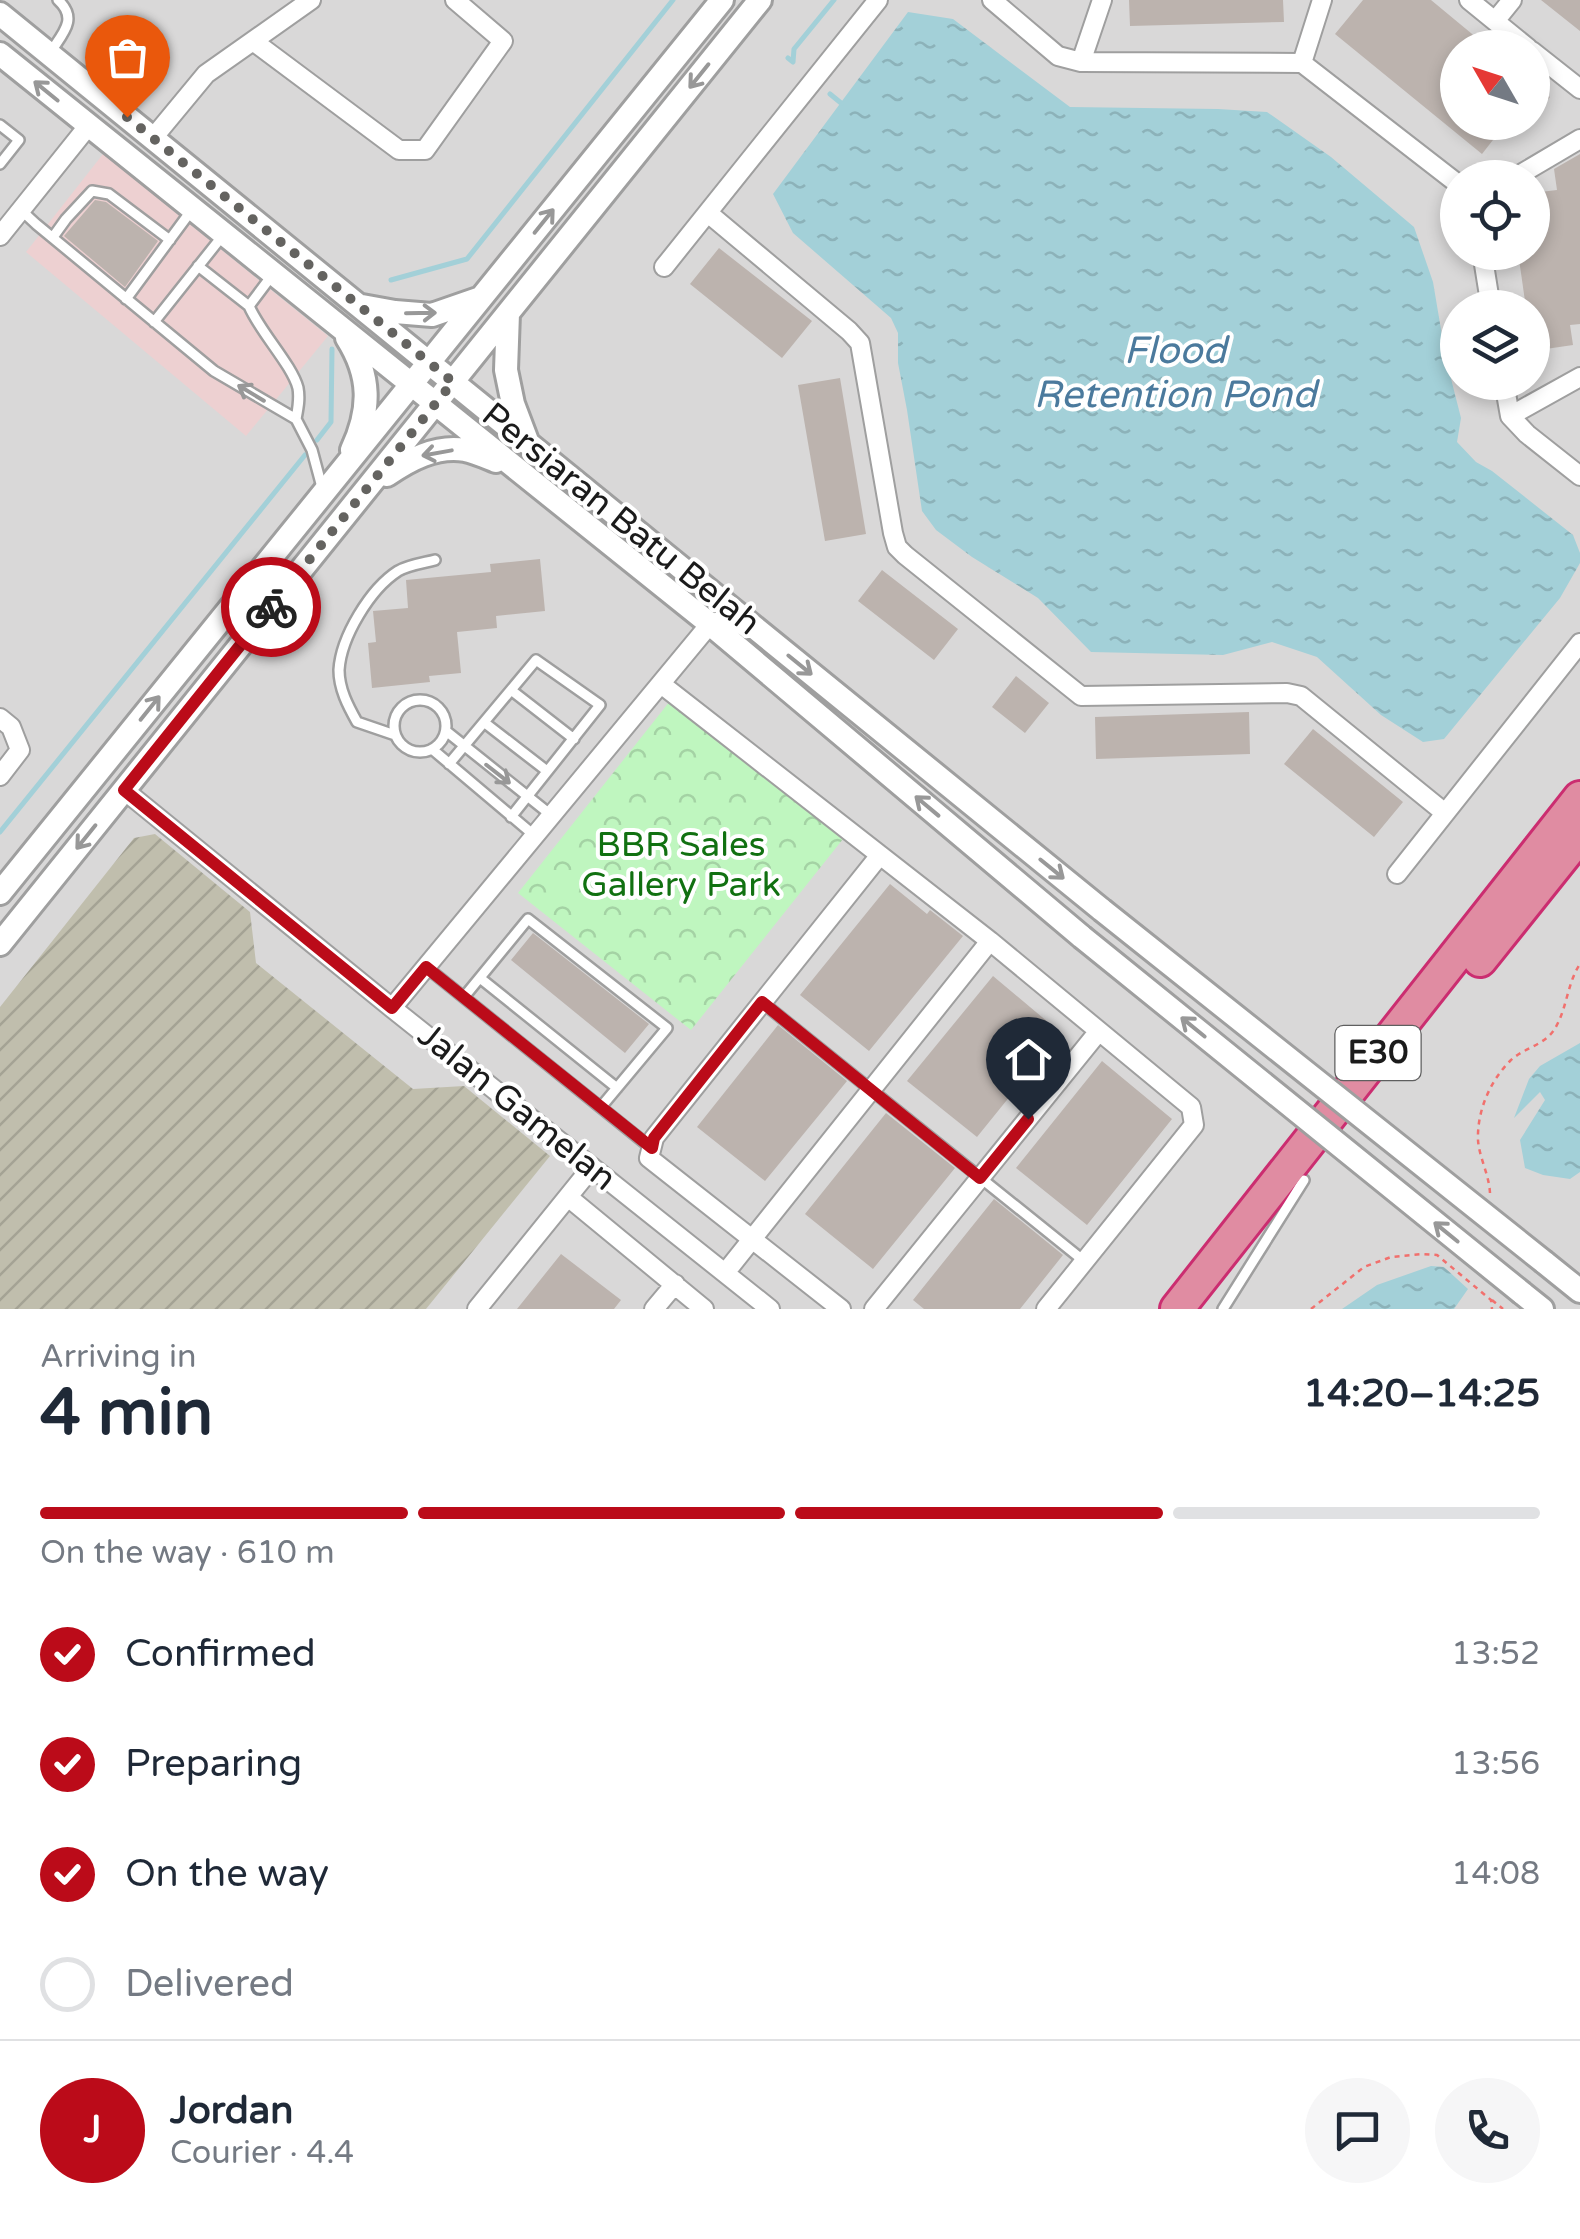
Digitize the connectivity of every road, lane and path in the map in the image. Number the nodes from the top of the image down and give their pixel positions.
1 (58, 0) edge
2 (310, 0) edge
3 (455, 0) edge
4 (722, 0) edge
5 (760, 0) edge
6 (878, 0) edge
7 (992, 0) edge
8 (1102, 0) edge
9 (1322, 0) edge
10 (1469, 0) edge
11 (1512, 0) edge
12 (0, 14) edge
13 (1495, 22) junction
14 (1505, 30) edge
15 (253, 40) junction
16 (0, 54) edge
17 (50, 54) junction
18 (1081, 62) junction
19 (1302, 63) junction
20 (1550, 65) edge
21 (1580, 89) edge
22 (0, 125) edge
23 (89, 125) junction
24 (153, 138) junction
25 (1580, 139) edge
26 (1544, 160) edge
27 (0, 164) edge
28 (1440, 170) edge
29 (193, 208) junction
30 (22, 210) junction
31 (708, 213) junction
32 (224, 234) junction
33 (0, 236) edge
34 (53, 237) junction
35 (170, 240) junction
36 (198, 266) junction
37 (664, 267) dead end
38 (274, 273) junction
39 (483, 297) junction
40 (126, 298) junction
41 (358, 305) junction
42 (249, 306) junction
43 (508, 313) junction
44 (154, 322) junction
45 (340, 327) junction
46 (430, 363) junction
47 (1580, 377) edge
48 (453, 382) junction
49 (412, 385) junction
50 (1507, 400) edge
51 (436, 404) junction
52 (1510, 416) junction
53 (296, 419) junction
54 (528, 442) junction
55 (514, 467) junction
56 (342, 471) junction
57 (1580, 476) edge
58 (367, 488) junction
59 (324, 494) junction
60 (436, 560) dead end
61 (710, 624) junction
62 (770, 641) junction
63 (1580, 642) edge
64 (661, 684) junction
65 (511, 690) junction
66 (0, 718) edge
67 (485, 723) junction
68 (446, 731) junction
69 (395, 735) junction
70 (574, 738) junction
71 (465, 748) junction
72 (432, 749) junction
73 (450, 764) junction
74 (546, 771) junction
75 (0, 776) edge
76 (124, 790) junction
77 (528, 796) junction
78 (1580, 798) edge
79 (1446, 813) junction
80 (512, 816) junction
81 (552, 816) junction
82 (1580, 835) edge
83 (534, 836) junction
84 (880, 855) junction
85 (1397, 874) dead end
86 (0, 893) edge
87 (990, 941) junction
88 (0, 944) edge
89 (1580, 964) edge
90 (426, 967) junction
91 (480, 978) junction
92 (464, 998) junction
93 (762, 1002) junction
94 (392, 1008) junction
95 (1099, 1031) junction
96 (617, 1088) junction
97 (871, 1090) junction
98 (600, 1107) junction
99 (652, 1148) junction
100 (592, 1167) junction
101 (980, 1178) junction
102 (1304, 1180) junction
103 (1490, 1194) dead end
104 (568, 1197) junction
105 (752, 1240) junction
106 (1084, 1262) junction
107 (725, 1273) junction
108 (674, 1284) junction
109 (1580, 1291) edge
110 (1491, 1300) junction
111 (477, 1309) edge
112 (654, 1309) edge
113 (704, 1309) edge
114 (770, 1309) edge
115 (841, 1309) edge
116 (874, 1309) edge
117 (1046, 1309) edge
118 (1176, 1309) edge
119 (1206, 1309) edge
120 (1223, 1309) edge
121 (1311, 1309) edge
122 (1492, 1309) edge
123 (1503, 1309) edge
124 (1542, 1309) edge

1 - 17 lane
2 - 15 street
3 - 15 street
39 -> 4 street
5 -> 43 street
6 - 31 street
7 - 18 street
8 - 18 street
9 - 19 street
10 - 13 street
11 - 13 street
12 - 17 street, Persiaran Batu Belah
13 - 14 street
15 - 24 street
23 -> 16 street, Persiaran Batu Belah
17 - 24 street, Persiaran Batu Belah
18 - 19 street
19 - 28 street
20 - 21 street
22 - 27 lane
23 - 29 street, Persiaran Batu Belah
23 - 30 street
24 - 41 street, Persiaran Batu Belah
25 - 26 street
29 - 32 street, Persiaran Batu Belah
29 - 35 lane
30 - 33 street
30 - 34 lane
31 - 37 street
31 - 79 street
32 - 36 lane
32 - 38 street, Persiaran Batu Belah
34 - 35 lane
34 - 40 lane
35 - 40 lane
36 - 42 lane
36 - 44 lane
38 - 42 lane
38 - 45 street, Persiaran Batu Belah
41 -> 39 street
39 - 46 street
40 - 44 lane
41 - 46 street, Persiaran Batu Belah
42 - 53 lane
43 - 48 street
43 - 54 street
53 -> 44 lane
45 - 49 street, Persiaran Batu Belah
45 - 56 street
46 - 48 street, Persiaran Batu Belah
46 - 49 street
47 - 52 street
48 - 51 street
48 - 54 street, Persiaran Batu Belah
49 - 51 street, Persiaran Batu Belah
49 - 56 street
50 - 52 street
51 - 55 street, Persiaran Batu Belah
51 - 58 street
52 - 57 street
53 - 59 lane
54 - 62 street, Persiaran Batu Belah
55 -> 58 street
55 - 61 street, Persiaran Batu Belah
56 - 59 street
58 - 76 street
86 -> 59 street
60 - 69 lane
61 - 62 street
61 - 64 street
124 -> 61 street, Persiaran Batu Belah, bridge
62 -> 109 street, Persiaran Batu Belah, bridge
63 - 79 street
64 - 81 street
64 - 84 street
65 - 67 lane
65 - 70 lane
65 - 70 lane
66 - 75 street
67 - 71 lane
67 - 74 lane
68 - 69 lane
68 - 71 lane
68 - 72 lane
69 - 72 lane
70 - 74 lane
71 - 73 lane
71 -> 77 lane
72 - 73 lane
73 - 80 lane
74 - 77 lane
76 -> 88 street
76 - 94 street, Jalan Gamelan
77 - 80 lane
77 - 81 lane
78 - 118 highway, E30
79 - 85 street
80 - 83 lane
81 - 83 street
82 - 102 highway, E30
83 - 90 street
84 - 87 street
84 - 93 street
87 - 95 street
87 - 97 street
89 - 103 path
90 - 92 lane
90 - 94 street
91 - 92 lane
91 - 96 lane
91 - 96 lane
92 - 98 lane
93 - 97 lane
93 - 99 street
94 - 100 street, Jalan Gamelan
95 - 101 street
95 - 106 street
96 - 98 lane
97 - 101 lane
97 - 105 street
98 - 99 lane
99 - 105 street
100 - 104 street
100 - 107 street, Jalan Gamelan
101 - 106 lane
101 - 116 street
102 - 119 highway, E30
102 - 120 lane
104 - 108 street
104 - 111 street
105 - 107 street
105 - 115 street
106 - 117 street
107 - 114 street, Jalan Gamelan
108 - 112 street
108 - 113 street
110 - 121 path
110 - 122 path
110 - 123 path

